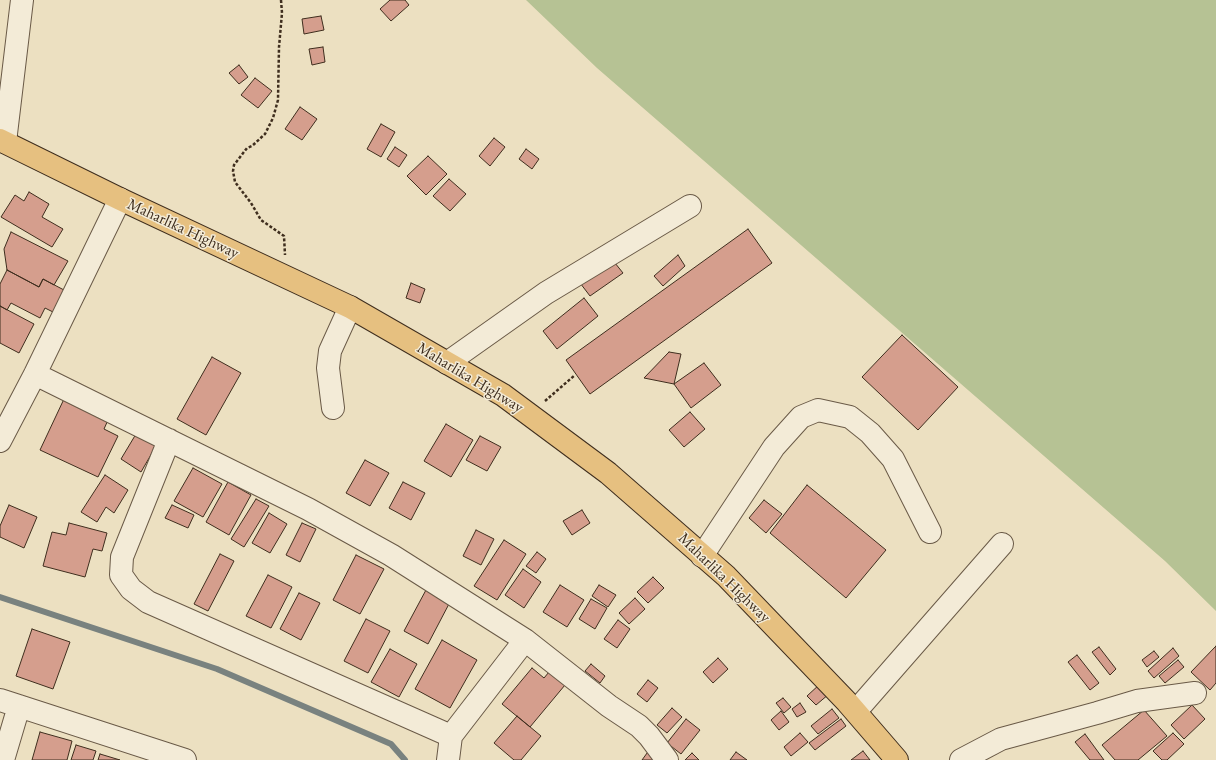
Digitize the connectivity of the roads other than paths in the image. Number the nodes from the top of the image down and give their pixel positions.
1 (22, 0) edge
2 (2, 141) edge
3 (120, 199) junction
4 (690, 206) dead end
5 (350, 307) junction
6 (447, 363) junction
7 (35, 374) junction
8 (333, 408) dead end
9 (169, 440) junction
10 (0, 442) edge
11 (930, 532) dead end
12 (1002, 544) dead end
13 (702, 556) junction
14 (525, 640) junction
15 (1195, 693) dead end
16 (9, 703) edge
17 (856, 711) junction
18 (451, 736) junction
19 (3, 760) edge
20 (185, 760) edge
21 (448, 760) edge
22 (666, 760) edge
23 (898, 760) edge
24 (961, 760) edge

1 - 2 street
2 - 3 highway, Maharlika Highway
3 - 5 highway, Maharlika Highway
3 - 7 street
4 - 6 street
5 - 6 highway, Maharlika Highway
5 - 8 street
6 - 13 highway, Maharlika Highway
7 - 9 street
7 - 10 street
9 - 14 street
9 - 18 street
11 - 13 street
12 - 17 street
13 - 17 highway, Maharlika Highway
14 - 18 street
14 - 22 street
15 - 24 street
16 - 19 street
16 - 20 street
17 - 23 highway, Maharlika Highway
18 - 21 street

